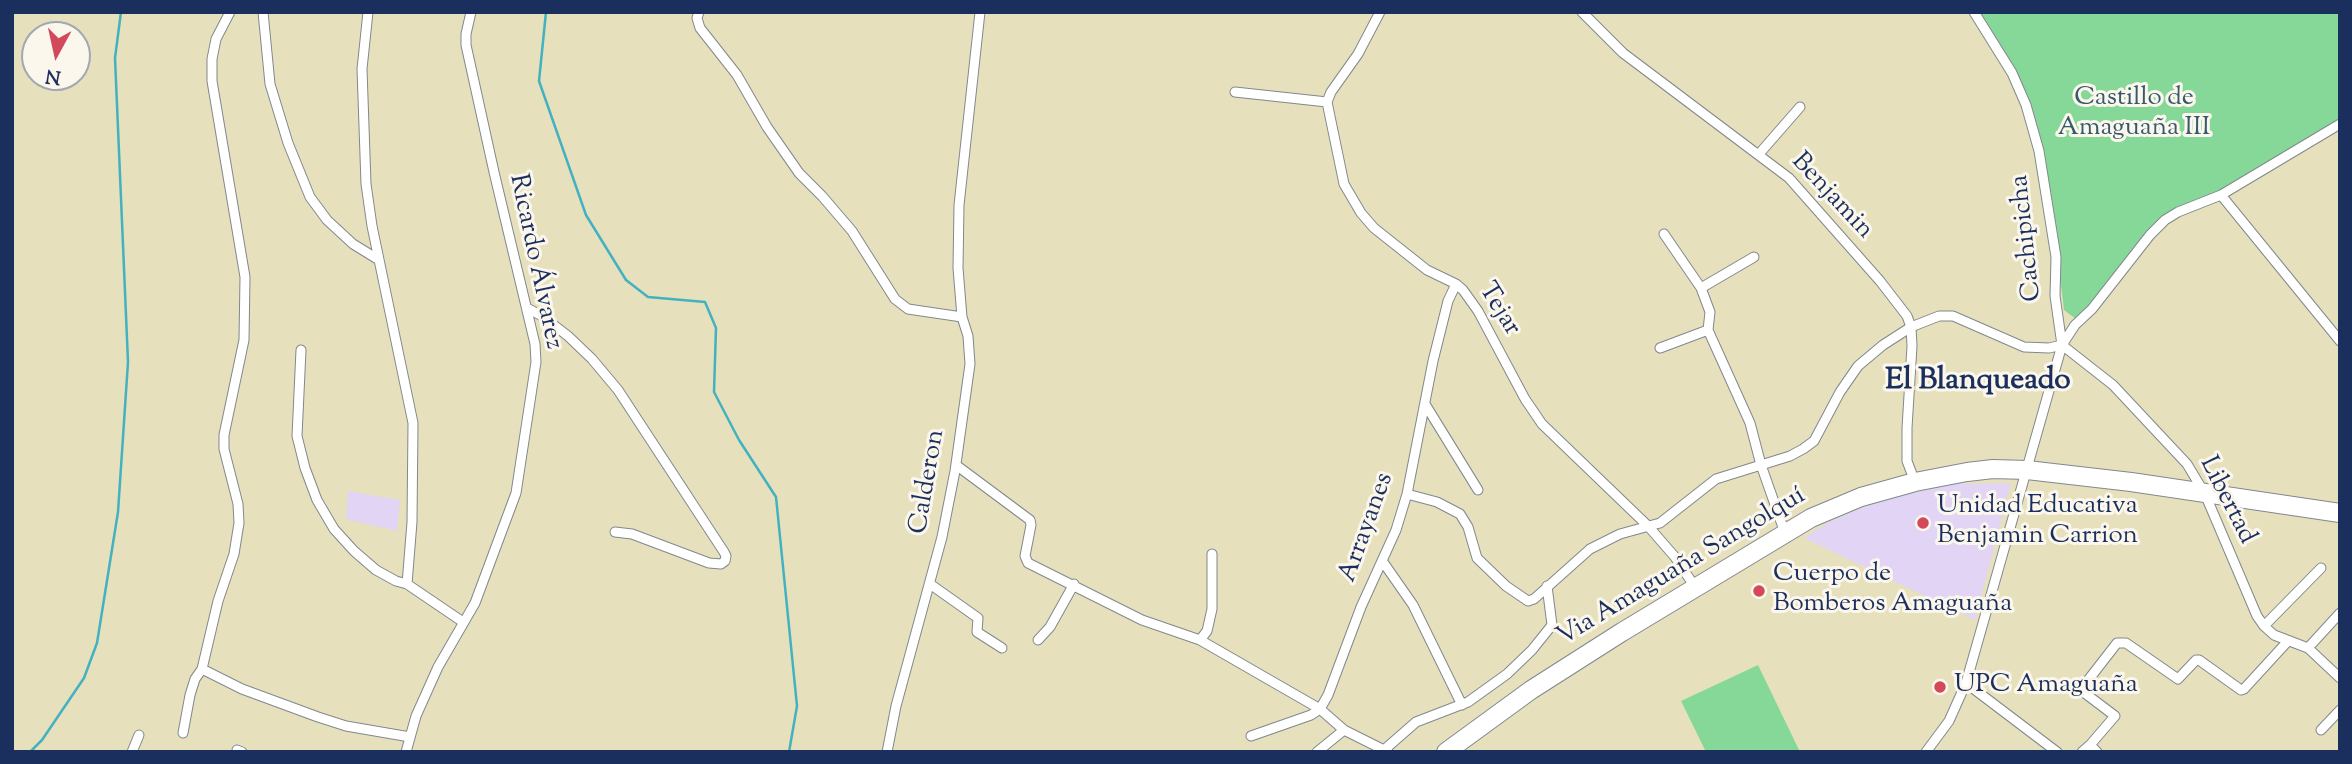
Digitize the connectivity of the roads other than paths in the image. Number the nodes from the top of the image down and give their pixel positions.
1 (230, 12) edge
2 (263, 12) edge
3 (368, 12) edge
4 (471, 12) edge
5 (699, 12) edge
6 (979, 12) edge
7 (1380, 12) edge
8 (1582, 12) edge
9 (1974, 12) edge
10 (1235, 92) dead end
11 (1327, 102) junction
12 (1800, 107) dead end
13 (2340, 124) edge
14 (1759, 154) junction
15 (2221, 195) junction
16 (1664, 234) dead end
17 (1754, 257) dead end
18 (379, 260) junction
19 (1455, 284) junction
20 (1701, 288) junction
21 (527, 308) junction
22 (961, 317) junction
23 (1911, 327) junction
24 (1708, 330) junction
25 (2340, 341) edge
26 (2062, 345) junction
27 (1660, 348) dead end
28 (301, 350) dead end
29 (1424, 404) junction
30 (956, 465) junction
31 (1761, 465) junction
32 (2027, 470) junction
33 (1915, 482) junction
34 (1479, 490) dead end
35 (1407, 494) junction
36 (2204, 494) junction
37 (2340, 513) edge
38 (1648, 526) junction
39 (615, 533) dead end
40 (1785, 533) junction
41 (1212, 554) dead end
42 (1383, 562) junction
43 (2321, 568) dead end
44 (407, 584) junction
45 (930, 584) junction
46 (1074, 584) junction
47 (1547, 586) junction
48 (1695, 587) junction
49 (2340, 613) edge
50 (463, 622) junction
51 (2264, 626) junction
52 (1038, 640) dead end
53 (1200, 640) junction
54 (2288, 641) junction
55 (1002, 648) dead end
56 (2308, 648) junction
57 (202, 669) junction
58 (2340, 678) edge
59 (1966, 683) junction
60 (1462, 705) junction
61 (1320, 709) junction
62 (2340, 710) edge
63 (1343, 730) junction
64 (2321, 730) dead end
65 (183, 733) dead end
66 (139, 735) dead end
67 (1251, 736) dead end
68 (410, 737) junction
69 (2090, 750) edge
70 (1386, 751) edge
71 (132, 752) edge
72 (406, 752) edge
73 (887, 752) edge
74 (1317, 752) edge
75 (1446, 752) edge
76 (1926, 752) edge
77 (2057, 752) edge

1 - 57 street
2 - 18 street
3 - 18 street
4 - 21 street, Ricardo Álvarez
5 - 22 street
6 - 22 street, Calderon
7 - 11 street
8 - 14 street, Benjamin
9 - 26 street, Cachipicha
10 - 11 street
11 - 19 street, Tejar
12 - 14 street
13 - 15 street
14 - 23 street, Benjamin
15 - 25 street
15 - 26 street
16 - 20 street
17 - 20 street
18 - 44 street
19 - 29 street, Arrayanes
19 - 38 street, Tejar
20 - 24 street
21 - 39 street
21 - 50 street, Ricardo Álvarez
22 - 30 street, Calderon
23 - 26 street
23 - 31 street
23 - 33 street
24 - 27 street
24 - 31 street
26 - 32 street, Cachipicha
26 - 36 street, Libertad
28 - 44 street
29 - 34 street
29 - 35 street, Arrayanes
30 - 45 street, Calderon
30 - 46 street
31 - 38 street
31 - 40 street
32 - 33 highway, Via Amaguaña Sangolquí
32 - 36 highway, Via Amaguaña Sangolquí
32 - 59 street, Cachipicha
33 - 40 highway, Via Amaguaña Sangolquí
35 - 42 street, Arrayanes
35 - 47 street
36 - 37 highway, Via Amaguaña Sangolquí
36 - 51 street, Libertad
38 - 47 street
38 - 48 street, Tejar
40 - 48 highway, Via Amaguaña Sangolquí
41 - 53 street
42 - 60 street
42 - 61 street, Arrayanes
43 - 51 street
44 - 50 street
45 - 55 street
45 - 73 street, Calderon
46 - 52 street
46 - 53 street
47 - 60 street
48 - 75 highway, Via Amaguaña Sangolquí
49 - 56 street
50 - 68 street, Ricardo Álvarez
51 - 54 street
53 - 61 street
54 - 56 street
54 - 69 street
56 - 58 street
57 - 65 street
57 - 68 street
59 - 76 street, Cachipicha
59 - 77 street
60 - 70 street
61 - 63 street
61 - 67 street
62 - 64 street
63 - 70 street
63 - 74 street
66 - 71 street
68 - 72 street, Ricardo Álvarez

